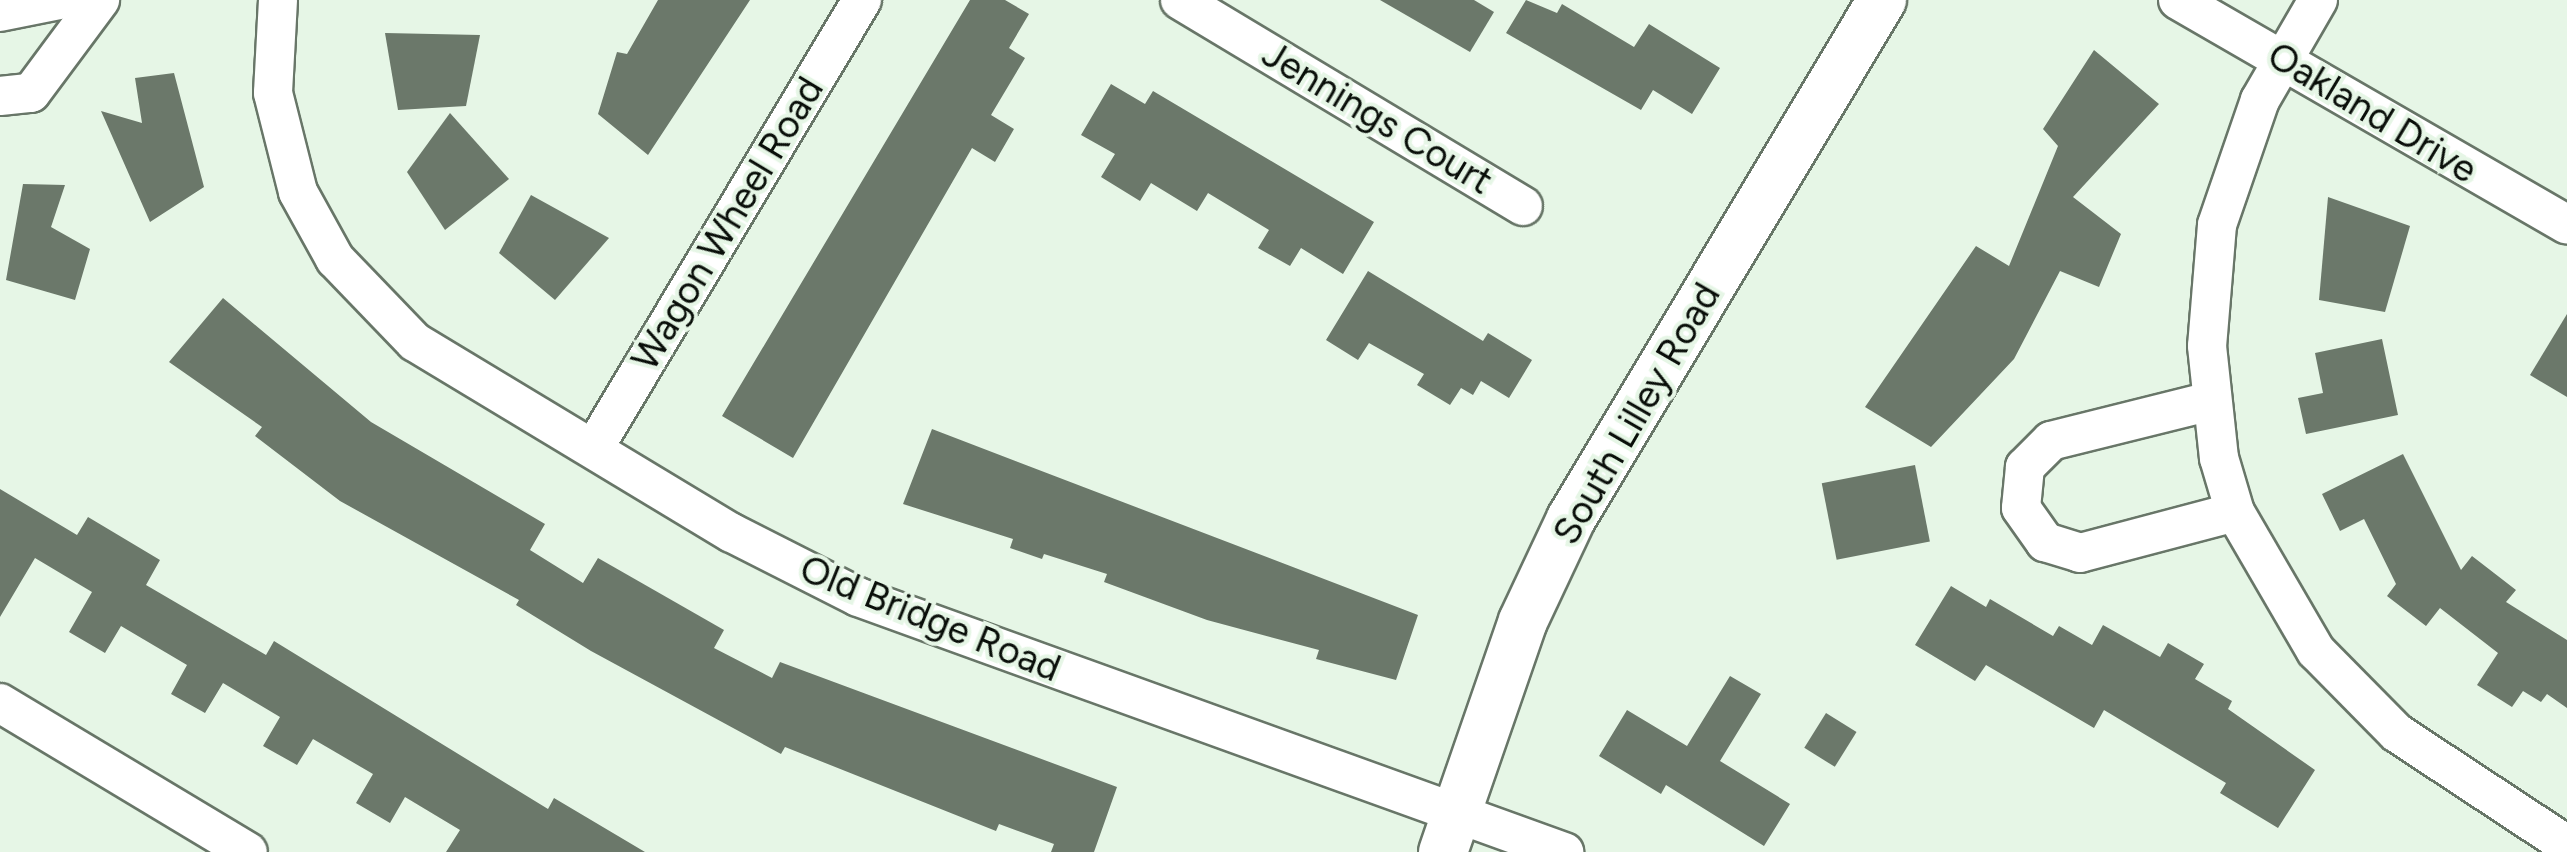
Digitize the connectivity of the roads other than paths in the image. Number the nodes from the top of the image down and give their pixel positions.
1 (60, 0) edge
2 (100, 0) edge
3 (278, 0) edge
4 (862, 0) edge
5 (1180, 0) edge
6 (1882, 0) edge
7 (2178, 0) edge
8 (2318, 0) edge
9 (0, 12) edge
10 (2282, 60) junction
11 (0, 96) edge
12 (1523, 206) dead end
13 (2567, 225) edge
14 (2210, 401) junction
15 (594, 448) junction
16 (2235, 512) junction
17 (0, 704) edge
18 (1450, 832) edge
19 (2567, 845) edge
20 (248, 852) edge
21 (1564, 852) edge

1 - 9 street
2 - 11 street
3 - 15 street, Old Bridge Road
4 - 15 street, Wagon Wheel Road
5 - 12 street, Jennings Court
6 - 18 street, South Lilley Road
7 - 10 street, Oakland Drive
8 - 10 street
10 - 13 street, Oakland Drive
10 - 14 street
14 - 16 street
14 - 16 street
15 - 18 street, Old Bridge Road
16 - 19 street
17 - 20 street
18 - 21 street, Old Bridge Road

